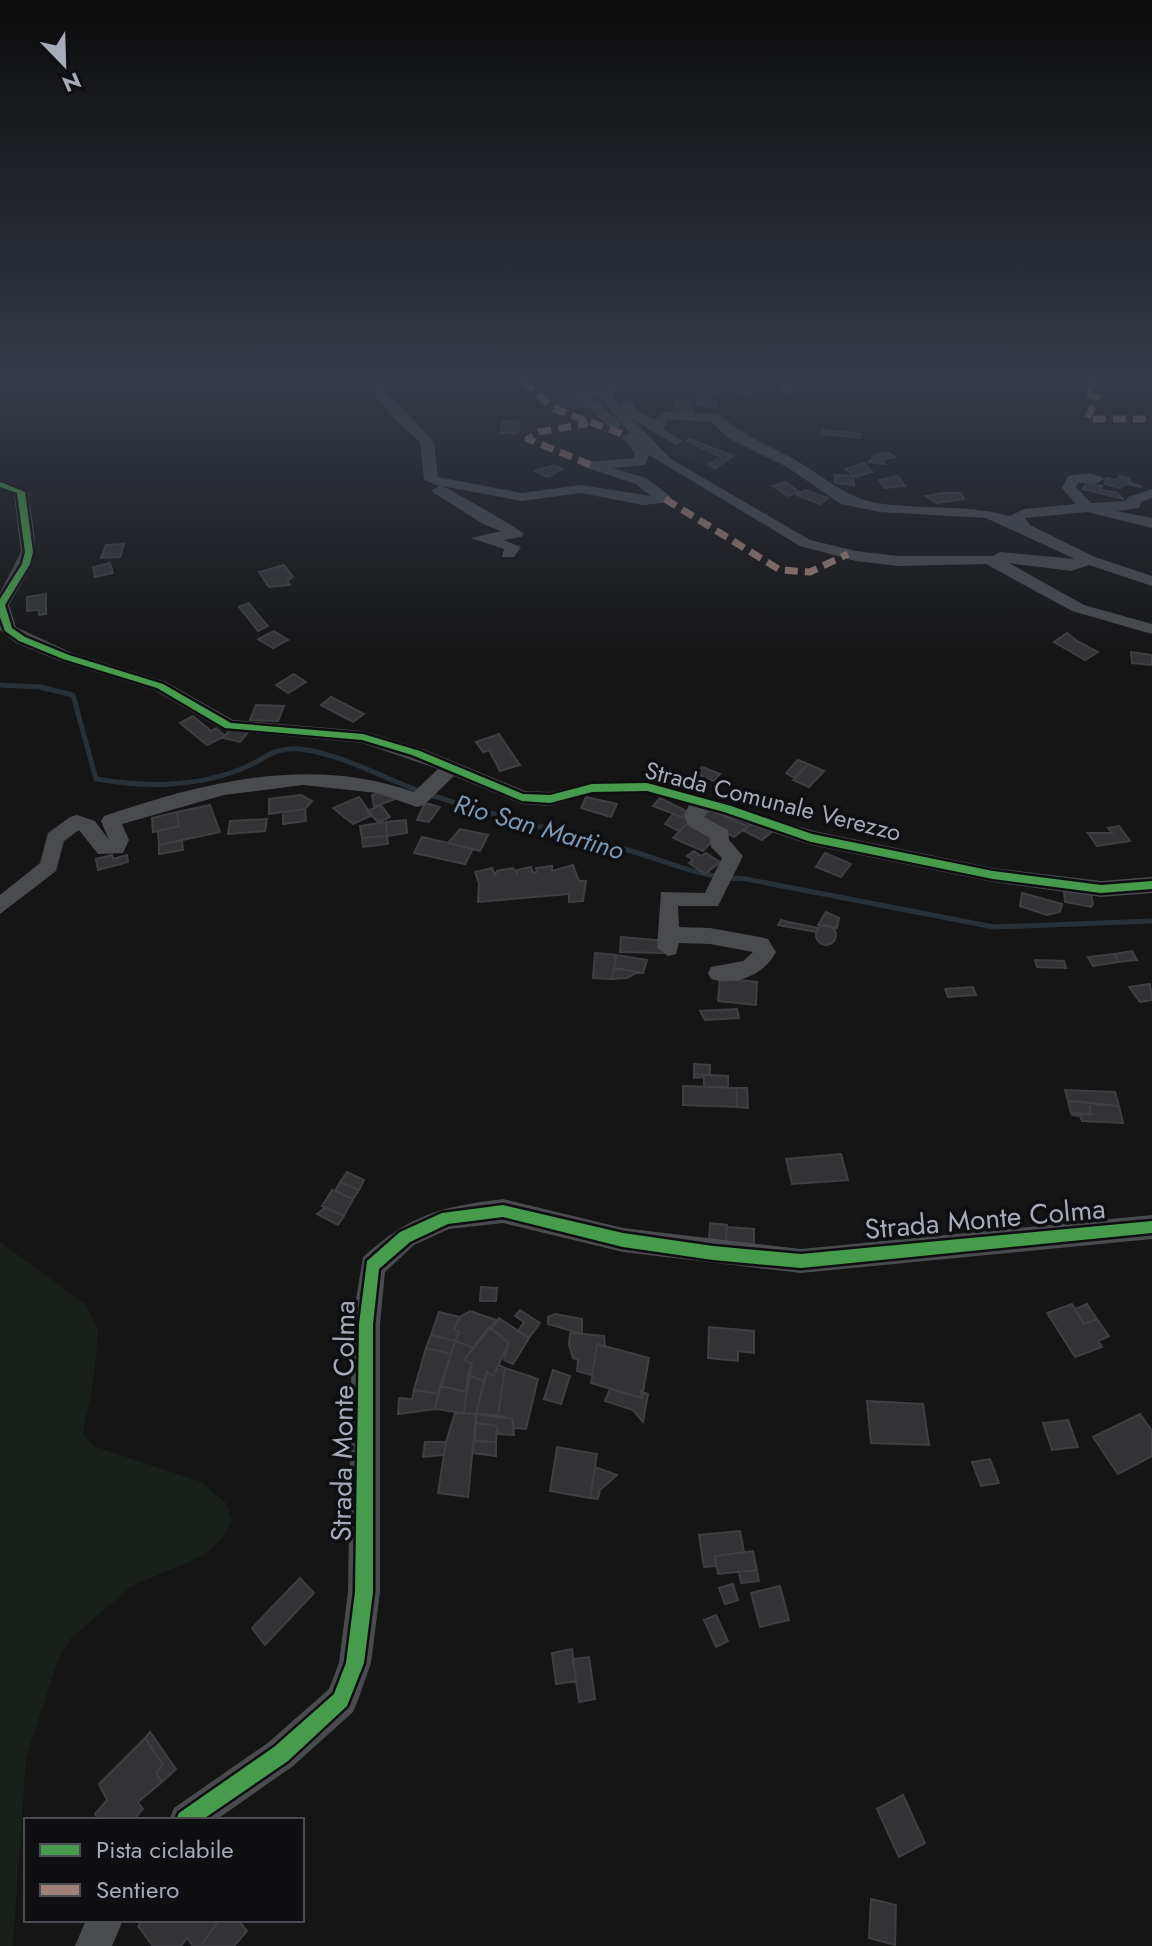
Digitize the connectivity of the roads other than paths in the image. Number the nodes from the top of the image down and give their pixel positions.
1 (429, 472) edge
2 (609, 472) edge
3 (683, 472) edge
4 (803, 472) edge
5 (1097, 479) dead end
6 (431, 480) junction
7 (0, 484) edge
8 (1152, 493) edge
9 (1087, 508) junction
10 (1152, 523) edge
11 (1017, 527) junction
12 (508, 554) dead end
13 (988, 559) junction
14 (1089, 560) junction
15 (1152, 581) edge
16 (1152, 629) edge
17 (450, 769) junction
18 (695, 800) junction
19 (1152, 885) edge
20 (0, 906) edge
21 (719, 973) dead end
22 (1152, 1227) edge
23 (189, 1818) edge
24 (104, 1922) edge
25 (93, 1946) edge

1 - 6 street
2 - 6 street
3 - 13 street
4 - 11 street
5 - 9 street
6 - 12 street
7 - 17 street, Strada Comunale Verezzo
8 - 9 street
9 - 10 street
9 - 11 street
11 - 14 street
13 - 14 street
13 - 16 street
14 - 15 street
17 - 18 street, Strada Comunale Verezzo
17 - 20 street
18 - 19 street, Strada Comunale Verezzo
18 - 21 street
22 - 23 street, Strada Monte Colma
24 - 25 street

